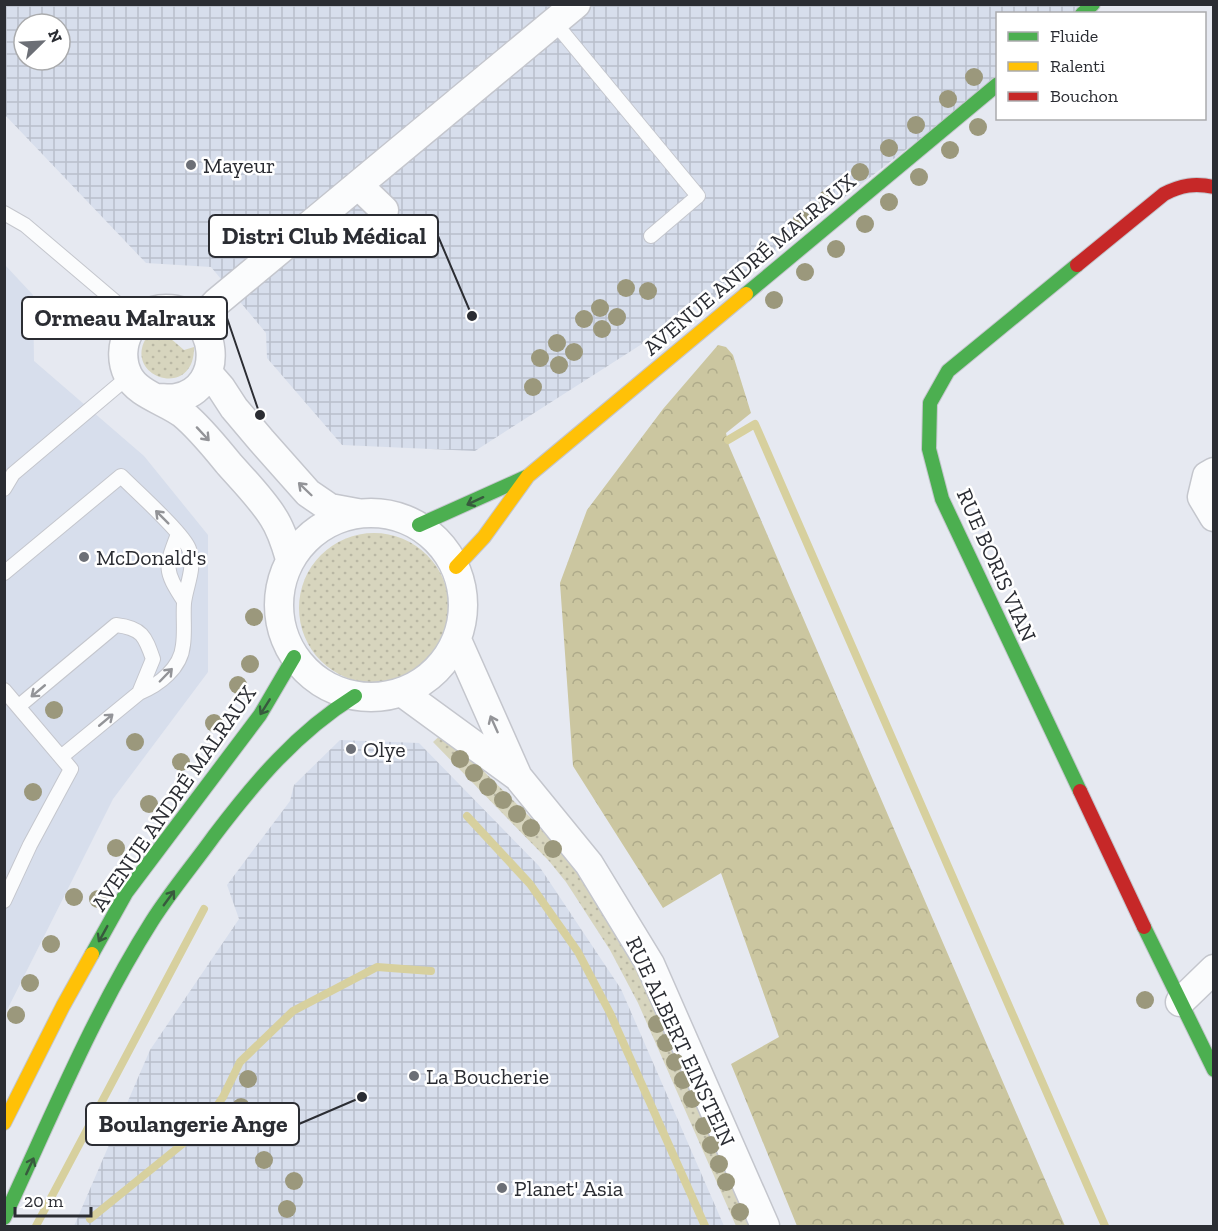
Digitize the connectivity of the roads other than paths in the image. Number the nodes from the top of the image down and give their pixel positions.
1 (576, 4) edge
2 (555, 23) junction
3 (996, 86) edge
4 (358, 185) junction
5 (1214, 187) edge
6 (384, 210) dead end
7 (4, 213) edge
8 (651, 236) dead end
9 (198, 322) junction
10 (132, 325) junction
11 (208, 373) junction
12 (129, 377) junction
13 (158, 398) junction
14 (1214, 472) edge
15 (9, 473) edge
16 (528, 476) junction
17 (4, 489) edge
18 (357, 513) junction
19 (1214, 517) edge
20 (419, 525) junction
21 (178, 534) junction
22 (290, 559) junction
23 (456, 567) junction
24 (4, 573) edge
25 (184, 602) junction
26 (457, 640) junction
27 (294, 657) junction
28 (4, 690) edge
29 (139, 693) junction
30 (403, 693) junction
31 (355, 696) junction
32 (19, 706) junction
33 (61, 757) junction
34 (518, 777) junction
35 (4, 901) edge
36 (1214, 969) edge
37 (1180, 1002) junction
38 (1214, 1070) edge
39 (4, 1123) edge
40 (4, 1218) edge
41 (765, 1227) edge

1 - 2 street
2 - 4 street
2 - 8 lane
3 - 16 street, AVENUE ANDRÉ MALRAUX
4 - 6 street
4 - 9 street
5 - 37 street, RUE BORIS VIAN
7 - 10 lane
9 - 10 street
9 - 11 street
10 - 12 street
11 - 13 street
18 -> 11 street
12 - 13 street
12 - 15 lane
13 -> 22 street
14 - 19 street
15 - 17 lane
16 -> 20 street, AVENUE ANDRÉ MALRAUX
16 - 23 street, AVENUE ANDRÉ MALRAUX
18 - 20 street
18 - 22 street
20 - 23 street
21 -> 24 lane
21 - 25 lane
21 - 25 lane
22 - 27 street
23 - 26 street
29 -> 25 lane
26 - 30 street
34 -> 26 street, RUE ALBERT EINSTEIN
27 - 31 street
27 -> 39 street, AVENUE ANDRÉ MALRAUX
28 - 32 lane
29 -> 32 lane
33 -> 29 lane
30 - 31 street
30 - 34 street, RUE ALBERT EINSTEIN
40 -> 31 street
32 - 33 lane
33 - 35 lane
34 - 41 street, RUE ALBERT EINSTEIN
36 - 37 street
37 - 38 street, RUE BORIS VIAN

